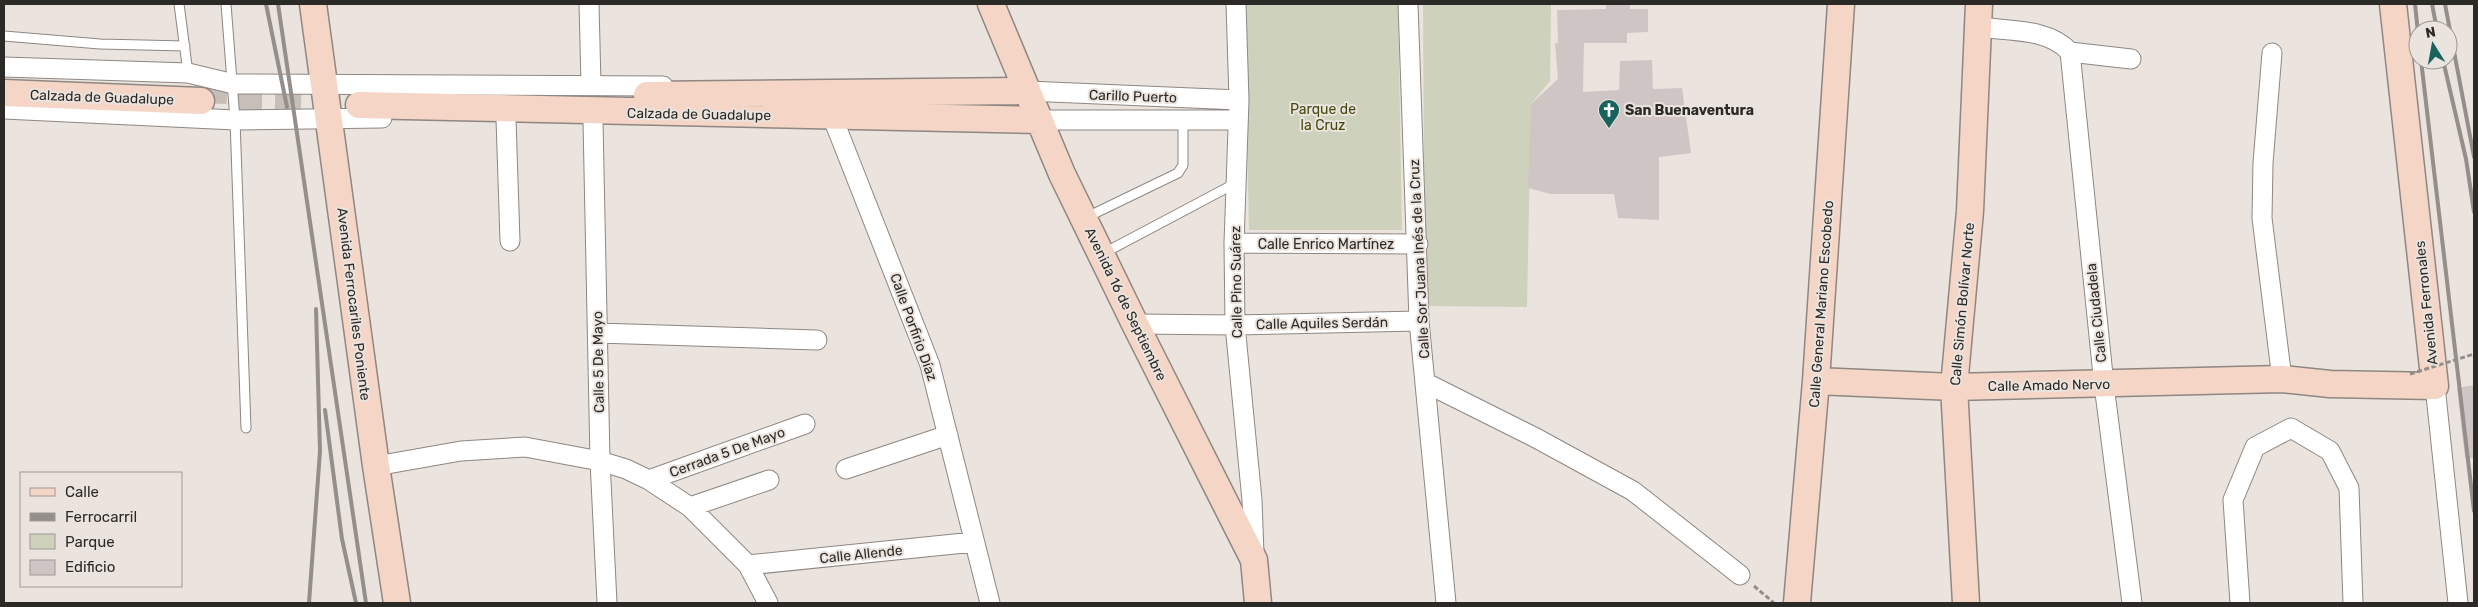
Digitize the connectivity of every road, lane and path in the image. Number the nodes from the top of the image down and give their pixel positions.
1 (179, 4) edge
2 (226, 4) edge
3 (313, 4) edge
4 (589, 4) edge
5 (991, 4) edge
6 (1236, 4) edge
7 (1408, 4) edge
8 (1841, 4) edge
9 (2393, 4) edge
10 (1978, 15) edge
11 (4, 36) edge
12 (185, 46) junction
13 (2070, 52) junction
14 (2272, 53) dead end
15 (2131, 59) dead end
16 (4, 67) edge
17 (4, 80) edge
18 (234, 84) junction
19 (325, 85) junction
20 (591, 85) junction
21 (196, 88) junction
22 (1027, 91) junction
23 (4, 93) edge
24 (359, 100) tunnel mouth
25 (1239, 100) junction
26 (763, 104) junction
27 (4, 109) edge
28 (832, 116) junction
29 (330, 117) junction
30 (506, 119) junction
31 (236, 120) junction
32 (1038, 120) junction
33 (1183, 120) junction
34 (1238, 120) junction
35 (593, 121) junction
36 (1236, 183) junction
37 (1084, 219) junction
38 (510, 241) dead end
39 (1234, 243) junction
40 (1418, 244) junction
41 (1101, 255) junction
42 (1419, 320) junction
43 (1134, 324) junction
44 (1235, 325) junction
45 (598, 333) junction
46 (817, 340) dead end
47 (2474, 354) edge
48 (2410, 374) dead end
49 (2282, 379) junction
50 (1816, 381) junction
51 (1426, 383) junction
52 (2104, 385) junction
53 (1954, 386) junction
54 (2435, 386) junction
55 (805, 424) dead end
56 (246, 428) dead end
57 (948, 435) junction
58 (600, 461) junction
59 (376, 466) junction
60 (846, 469) dead end
61 (649, 480) junction
62 (769, 480) dead end
63 (690, 507) junction
64 (974, 542) junction
65 (1254, 560) junction
66 (748, 566) junction
67 (1740, 575) joint
68 (397, 603) edge
69 (607, 603) edge
70 (768, 603) edge
71 (990, 603) edge
72 (1258, 603) edge
73 (1446, 603) edge
74 (1774, 603) edge
75 (1797, 603) edge
76 (1966, 603) edge
77 (2132, 603) edge
78 (2240, 603) edge
79 (2353, 603) edge
80 (2458, 603) edge

1 - 12 lane
2 - 18 lane
3 - 19 main road, Avenida Ferrocariles Poniente
4 - 20 street
5 - 22 main road, Avenida 16 de Septiembre
6 - 25 street, Calle Pino Suárez
7 - 40 street, Calle Sor Juana Inés de la Cruz
8 - 50 main road, Calle General Mariano Escobedo
9 - 54 main road, Avenida Ferronales
10 - 13 street
10 - 53 main road, Calle Simón Bolívar Norte
11 - 12 lane
12 - 21 lane
13 - 15 street
13 - 52 street, Calle Ciudadela
14 - 49 street
16 - 21 street
17 - 21 main road, Calzada de Guadalupe
18 - 19 street
18 - 21 street
18 - 31 lane
19 - 20 street
19 - 29 main road, Avenida Ferrocariles Poniente
20 - 26 street
21 - 23 main road, Calzada de Guadalupe
22 - 25 street, Carillo Puerto
22 - 26 main road, Calzada de Guadalupe
22 - 32 main road, Avenida 16 de Septiembre
24 - 26 main road, Calzada de Guadalupe
25 - 34 street, Calle Pino Suárez
26 - 28 main road, Calzada de Guadalupe
26 - 35 street
27 - 31 street
28 - 32 main road, Calzada de Guadalupe
28 - 57 street, Calle Porfirio Díaz
29 - 30 street
29 - 31 street
29 - 59 main road, Avenida Ferrocariles Poniente
30 - 35 street
30 - 38 street
31 - 56 lane
32 - 33 street, Carillo Puerto
32 - 37 main road, Avenida 16 de Septiembre
33 - 34 street, Carillo Puerto
33 - 37 lane
34 - 36 street, Calle Pino Suárez
35 - 45 street, Calle 5 De Mayo
36 - 39 street, Calle Pino Suárez
36 - 41 lane
37 - 41 main road, Avenida 16 de Septiembre
39 - 40 street, Calle Enrico Martínez
39 - 44 street, Calle Pino Suárez
40 - 42 street, Calle Sor Juana Inés de la Cruz
41 - 43 main road, Avenida 16 de Septiembre
42 - 44 street, Calle Aquiles Serdán
42 - 51 street, Calle Sor Juana Inés de la Cruz
43 - 44 street, Calle Aquiles Serdán
43 - 65 main road, Avenida 16 de Septiembre
44 - 65 street, Calle Pino Suárez
45 - 46 street
45 - 58 street, Calle 5 De Mayo
47 - 48 path, bridge
49 - 52 main road, Calle Amado Nervo
49 - 54 main road, Calle Amado Nervo
50 - 53 main road, Calle Amado Nervo
50 - 75 main road, Calle General Mariano Escobedo
51 - 67 street
51 - 73 street, Calle Sor Juana Inés de la Cruz
52 - 53 main road, Calle Amado Nervo
52 - 77 street, Calle Ciudadela
53 - 76 main road, Calle Simón Bolívar Norte
54 - 80 street, Avenida Ferronales
55 - 61 street, Cerrada 5 De Mayo
57 - 60 street
57 - 64 street, Calle Porfirio Díaz
58 - 59 street
58 - 61 street
58 - 69 street, Calle 5 De Mayo
59 - 68 main road, Avenida Ferrocariles Poniente
61 - 63 street
62 - 63 street
63 - 66 street
64 - 66 street, Calle Allende
64 - 71 street, Calle Porfirio Díaz
65 - 72 main road, Avenida 16 de Septiembre
66 - 70 street
67 - 74 path
78 - 79 street

